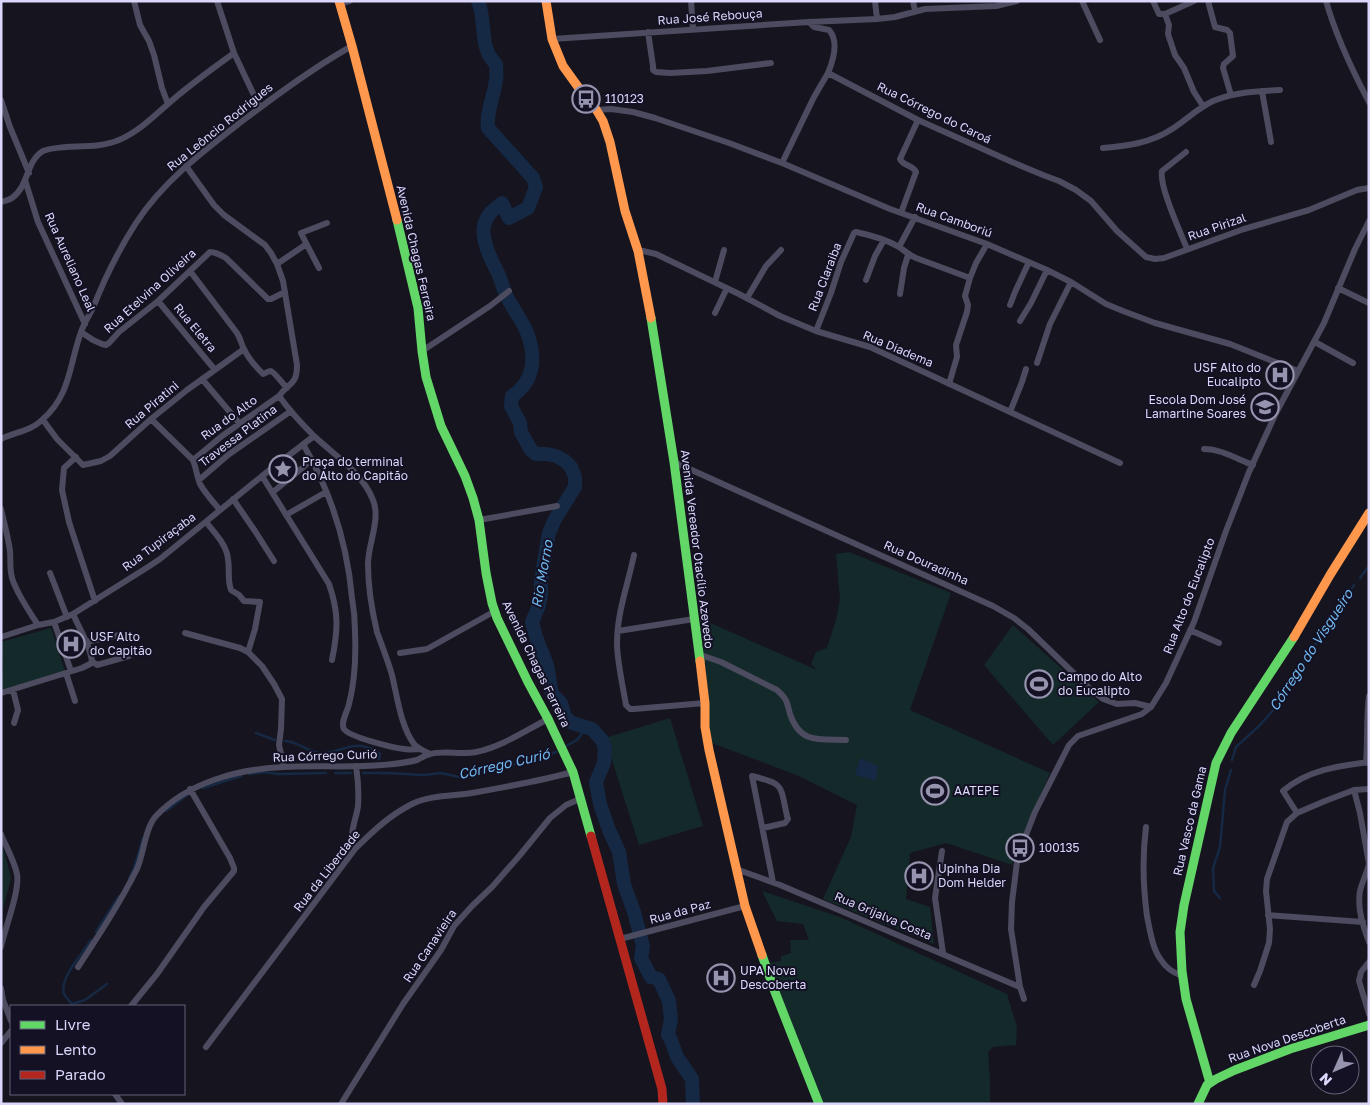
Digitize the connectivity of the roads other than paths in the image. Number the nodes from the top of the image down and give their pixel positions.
1 (134, 1) edge
2 (217, 1) edge
3 (350, 1) edge
4 (546, 1) edge
5 (690, 1) edge
6 (875, 1) edge
7 (913, 1) edge
8 (1017, 1) edge
9 (1082, 1) edge
10 (1153, 1) edge
11 (1194, 1) edge
12 (1208, 1) edge
13 (1326, 1) edge
14 (340, 3) edge
15 (915, 12) junction
16 (1165, 14) junction
17 (877, 19) junction
18 (809, 22) junction
19 (693, 29) junction
20 (648, 32) junction
21 (552, 39) junction
22 (1100, 40) dead end
23 (352, 46) junction
24 (234, 53) junction
25 (771, 63) dead end
26 (828, 73) junction
27 (1280, 90) dead end
28 (1262, 91) junction
29 (1232, 95) junction
30 (1, 100) edge
31 (1369, 102) edge
32 (168, 104) junction
33 (1203, 106) junction
34 (260, 108) junction
35 (596, 110) junction
36 (918, 120) junction
37 (1271, 142) dead end
38 (1103, 148) dead end
39 (1186, 152) dead end
40 (782, 163) junction
41 (186, 166) junction
42 (28, 173) junction
43 (25, 180) junction
44 (1369, 188) edge
45 (1091, 201) joint
46 (1, 202) edge
47 (901, 213) junction
48 (915, 217) junction
49 (1369, 221) edge
50 (327, 223) dead end
51 (884, 240) junction
52 (306, 243) junction
53 (987, 244) junction
54 (900, 247) junction
55 (1188, 249) junction
56 (724, 250) dead end
57 (781, 250) dead end
58 (638, 251) junction
59 (908, 255) junction
60 (1029, 262) junction
61 (277, 264) junction
62 (319, 268) dead end
63 (1047, 270) junction
64 (190, 271) junction
65 (970, 278) junction
66 (866, 280) dead end
67 (715, 282) junction
68 (1071, 282) junction
69 (727, 288) junction
70 (1338, 288) junction
71 (509, 291) dead end
72 (285, 292) junction
73 (900, 294) dead end
74 (747, 298) junction
75 (158, 301) junction
76 (1369, 303) edge
77 (1010, 305) dead end
78 (715, 313) dead end
79 (1020, 321) dead end
80 (85, 324) junction
81 (816, 331) junction
82 (81, 332) junction
83 (1315, 342) junction
84 (244, 349) junction
85 (422, 351) junction
86 (1037, 363) dead end
87 (1353, 363) dead end
88 (1026, 369) dead end
89 (214, 370) junction
90 (1298, 371) junction
91 (202, 379) junction
92 (949, 384) junction
93 (287, 388) junction
94 (279, 396) junction
95 (291, 411) junction
96 (1010, 412) junction
97 (151, 419) junction
98 (43, 420) junction
99 (240, 424) junction
100 (314, 436) junction
101 (1, 439) edge
102 (303, 444) junction
103 (1204, 449) dead end
104 (76, 457) junction
105 (193, 460) junction
106 (312, 460) junction
107 (674, 462) junction
108 (1120, 463) dead end
109 (1253, 465) junction
110 (262, 476) junction
111 (199, 480) junction
112 (273, 492) junction
113 (326, 492) junction
114 (232, 499) junction
115 (557, 506) dead end
116 (1, 509) edge
117 (220, 510) junction
118 (1369, 513) edge
119 (286, 515) junction
120 (480, 520) junction
121 (206, 522) junction
122 (634, 555) dead end
123 (274, 561) dead end
124 (50, 573) dead end
125 (95, 601) junction
126 (495, 611) junction
127 (70, 616) junction
128 (694, 619) junction
129 (54, 622) junction
130 (38, 625) junction
131 (1190, 630) junction
132 (618, 631) junction
133 (185, 633) dead end
134 (119, 635) dead end
135 (1, 637) edge
136 (86, 642) junction
137 (1219, 643) dead end
138 (248, 652) junction
139 (400, 653) dead end
140 (698, 654) junction
141 (129, 656) dead end
142 (332, 660) dead end
143 (91, 663) junction
144 (68, 672) junction
145 (13, 690) junction
146 (1, 693) edge
147 (1369, 696) edge
148 (75, 701) dead end
149 (705, 703) junction
150 (1151, 707) junction
151 (548, 719) junction
152 (14, 723) dead end
153 (846, 740) dead end
154 (420, 749) junction
155 (430, 754) junction
156 (1368, 762) edge
157 (356, 766) junction
158 (284, 767) junction
159 (573, 772) junction
160 (190, 789) junction
161 (1369, 789) edge
162 (1354, 790) junction
163 (580, 799) junction
164 (1297, 813) junction
165 (1146, 827) dead end
166 (763, 828) junction
167 (1, 834) edge
168 (355, 849) junction
169 (942, 851) dead end
170 (736, 869) junction
171 (773, 882) junction
172 (745, 906) junction
173 (1268, 915) junction
174 (1363, 922) junction
175 (624, 938) junction
176 (1369, 942) edge
177 (1, 947) edge
178 (943, 953) junction
179 (1369, 962) edge
180 (78, 966) dead end
181 (1182, 976) junction
182 (1254, 985) dead end
183 (1020, 987) junction
184 (1, 988) edge
185 (1024, 998) dead end
186 (132, 1005) edge
187 (1369, 1014) edge
188 (1369, 1024) edge
189 (10, 1027) edge
190 (1, 1043) edge
191 (206, 1047) dead end
192 (1210, 1083) junction
193 (341, 1104) edge
194 (663, 1104) edge
195 (819, 1104) edge
196 (1198, 1104) edge

1 - 32 street
2 - 24 street
3 - 14 street
4 - 21 main road, Avenida Vereador Otacílio Azevedo
5 - 19 street
6 - 17 street
7 - 15 street
8 - 15 street, Rua José Rebouça
9 - 22 street
10 - 16 street
11 - 16 street
12 - 29 street
13 - 31 street
14 - 23 main road, Avenida Chagas Ferreira
15 - 17 street, Rua José Rebouça
16 - 33 street
17 - 18 street, Rua José Rebouça
18 - 19 street, Rua José Rebouça
18 - 26 street
19 - 20 street, Rua José Rebouça
20 - 21 street, Rua José Rebouça
20 - 25 street
21 - 35 main road, Avenida Vereador Otacílio Azevedo
23 - 34 street, Rua Leôncio Rodrigues
23 - 85 main road, Avenida Chagas Ferreira
24 - 32 street
24 - 34 street
26 - 36 street, Rua Córrego do Caroá
26 - 40 street
27 - 28 street
28 - 29 street
28 - 37 street
29 - 33 street
30 - 42 street
32 - 42 street
33 - 38 street
34 - 41 street, Rua Leôncio Rodrigues
35 - 40 street, Rua Camboriú
35 - 58 main road, Avenida Vereador Otacílio Azevedo
36 - 45 street, Rua Córrego do Caroá
36 - 47 street
39 - 55 street
40 - 47 street, Rua Camboriú
41 - 61 street
41 - 80 street, Rua Leôncio Rodrigues
42 - 43 street
43 - 46 street
43 - 80 street, Rua Aureliano Leal
44 - 55 street, Rua Pirizal
45 - 55 street, Rua Pirizal
47 - 48 street, Rua Camboriú
48 - 53 street, Rua Camboriú
48 - 54 street
49 - 70 street, Rua Alto do Eucalipto
50 - 52 street
51 - 54 street
51 - 66 street
51 - 81 street, Rua Claraiba
52 - 61 street
52 - 62 street
53 - 60 street, Rua Camboriú
53 - 65 street
54 - 59 street
56 - 67 street
57 - 74 street
58 - 67 street, Rua Diadema
58 - 107 main road, Avenida Vereador Otacílio Azevedo
59 - 65 street
59 - 73 street
60 - 63 street, Rua Camboriú
60 - 77 street
61 - 72 street
63 - 68 street, Rua Camboriú
63 - 79 street
64 - 72 street, Rua Etelvina Oliveira
64 - 75 street, Rua Etelvina Oliveira
64 - 84 street
65 - 92 street
67 - 69 street, Rua Diadema
68 - 86 street
68 - 90 street, Rua Camboriú
69 - 74 street, Rua Diadema
69 - 78 street
70 - 76 street
70 - 83 street, Rua Alto do Eucalipto
71 - 85 street
72 - 93 street
74 - 81 street, Rua Diadema
75 - 82 street, Rua Etelvina Oliveira
75 - 89 street, Rua Eletra
80 - 82 street, Rua Leôncio Rodrigues
81 - 92 street, Rua Diadema
82 - 98 street, Rua Leôncio Rodrigues
83 - 87 street
83 - 90 street, Rua Alto do Eucalipto
84 - 89 street, Rua Piratini
84 - 93 street
85 - 120 main road, Avenida Chagas Ferreira
88 - 96 street
89 - 91 street, Rua Piratini
90 - 109 street, Rua Alto do Eucalipto
91 - 97 street, Rua Piratini
91 - 99 street
92 - 96 street, Rua Diadema
93 - 94 street, Rua do Alto
94 - 95 street
94 - 99 street, Rua do Alto
95 - 100 street
95 - 111 street, Travessa Platina
96 - 108 street, Rua Diadema
97 - 104 street, Rua Piratini
97 - 105 street
98 - 101 street, Rua Leôncio Rodrigues
98 - 104 street
99 - 105 street, Rua do Alto
100 - 102 street, Rua Tupiraçaba
100 - 154 street
102 - 106 street
102 - 110 street, Rua Tupiraçaba
103 - 109 street
104 - 125 street
105 - 111 street
106 - 112 street
106 - 113 street
107 - 128 main road, Avenida Vereador Otacílio Azevedo
107 - 150 street, Rua Douradinha
109 - 131 street, Rua Alto do Eucalipto
110 - 112 street
110 - 114 street, Rua Tupiraçaba
111 - 117 street
112 - 119 street
113 - 119 street
113 - 154 street
114 - 117 street, Rua Tupiraçaba
114 - 123 street
115 - 120 street
116 - 130 street
117 - 121 street, Rua Tupiraçaba
118 - 181 main road, Rua Vasco da Gama
119 - 142 street
120 - 126 main road, Avenida Chagas Ferreira
121 - 125 street, Rua Tupiraçaba
121 - 138 street
122 - 132 street
124 - 127 street
125 - 127 street, Rua Tupiraçaba
126 - 139 street
126 - 151 main road, Avenida Chagas Ferreira
127 - 129 street, Rua Tupiraçaba
127 - 136 street
128 - 132 street
128 - 140 main road, Avenida Vereador Otacílio Azevedo
129 - 130 street, Rua Tupiraçaba
129 - 144 street
130 - 135 street, Rua Tupiraçaba
131 - 137 street
131 - 150 street, Rua Alto do Eucalipto
132 - 149 street
133 - 138 street
134 - 136 street
136 - 143 street
138 - 158 street
140 - 149 main road, Avenida Vereador Otacílio Azevedo
140 - 153 street
141 - 143 street
143 - 144 street
144 - 145 street
144 - 148 street
145 - 146 street
145 - 152 street
147 - 156 street
149 - 170 main road, Avenida Vereador Otacílio Azevedo
150 - 183 street
151 - 155 street, Rua Córrego Curió
151 - 159 main road, Avenida Chagas Ferreira
154 - 155 street
155 - 157 street, Rua Córrego Curió
156 - 164 street
157 - 158 street, Rua Córrego Curió
157 - 168 street
158 - 160 street, Rua Córrego Curió
159 - 163 main road, Avenida Chagas Ferreira
159 - 168 street, Rua da Liberdade
160 - 180 street, Rua Córrego Curió
160 - 186 street
161 - 162 street
162 - 164 street
162 - 174 street
163 - 175 main road, Avenida Chagas Ferreira
163 - 193 street, Rua Canavieira
164 - 173 street
165 - 181 street
166 - 166 street
166 - 171 street
167 - 177 street
168 - 191 street, Rua da Liberdade
169 - 178 street
170 - 171 street, Rua Grijalva Costa
170 - 172 main road, Avenida Vereador Otacílio Azevedo
171 - 178 street, Rua Grijalva Costa
172 - 175 street, Rua da Paz
172 - 195 main road, Avenida Vereador Otacílio Azevedo
173 - 174 street
173 - 182 street
174 - 176 street
175 - 194 main road, Avenida Chagas Ferreira
178 - 183 street, Rua Grijalva Costa
179 - 187 street
181 - 192 main road, Rua Vasco da Gama
183 - 185 street
184 - 189 street
188 - 192 main road, Rua Nova Descoberta
189 - 190 street
192 - 196 main road

